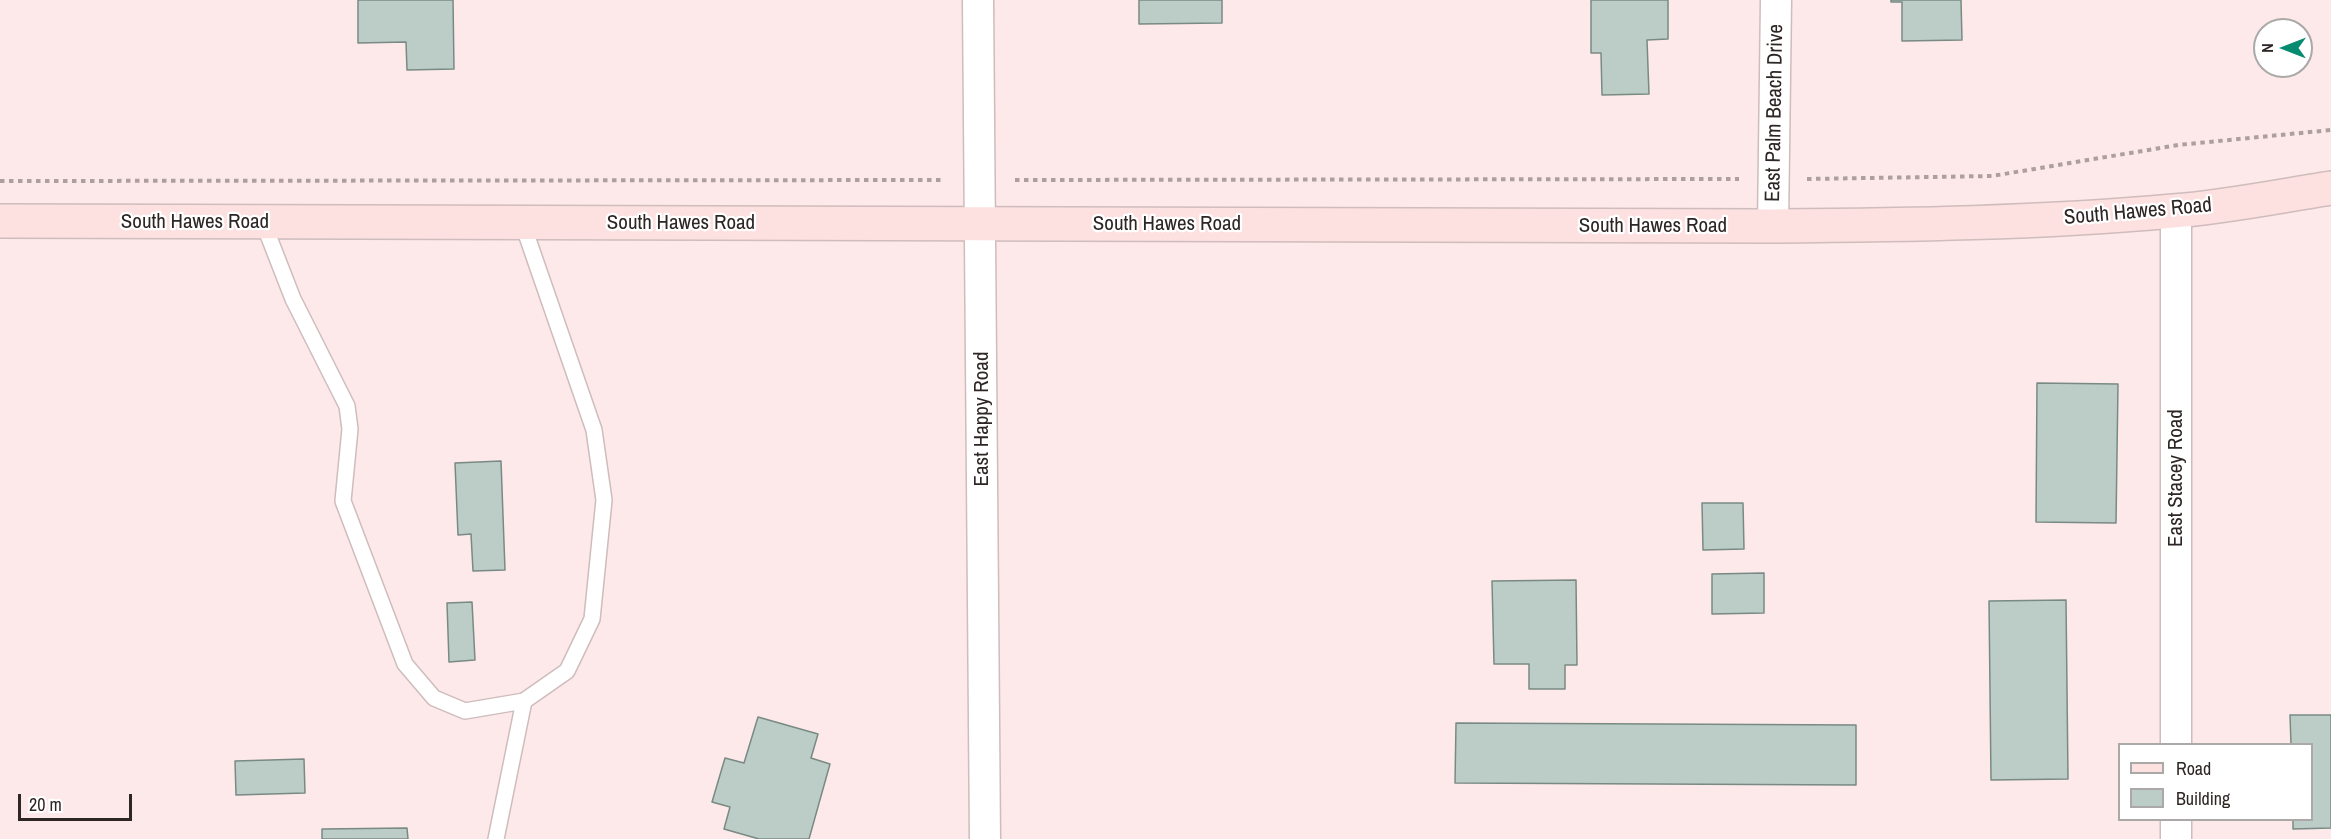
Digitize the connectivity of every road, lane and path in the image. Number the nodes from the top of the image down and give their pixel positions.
1 (978, 0) edge
2 (1776, 0) edge
3 (2331, 130) edge
4 (1774, 179) junction
5 (980, 180) junction
6 (0, 181) edge
7 (2331, 188) edge
8 (2176, 211) junction
9 (0, 221) edge
10 (263, 222) junction
11 (522, 222) junction
12 (980, 223) junction
13 (1773, 226) junction
14 (524, 701) junction
15 (2176, 743) edge
16 (2176, 821) edge
17 (496, 839) edge
18 (985, 839) edge
19 (2176, 839) edge

1 - 5 street, East Happy Road
2 - 4 street, East Palm Beach Drive
3 - 4 path
4 - 5 path
4 - 13 street, East Palm Beach Drive
5 - 6 path
5 - 12 street, East Happy Road
7 - 8 main road, South Hawes Road
8 - 13 main road, South Hawes Road
8 - 15 street, East Stacey Road
9 - 10 main road, South Hawes Road
10 - 11 main road, South Hawes Road
10 - 14 lane
11 - 12 main road, South Hawes Road
11 - 14 lane
12 - 13 main road, South Hawes Road
12 - 18 street, East Happy Road
14 - 17 lane
16 - 19 street

